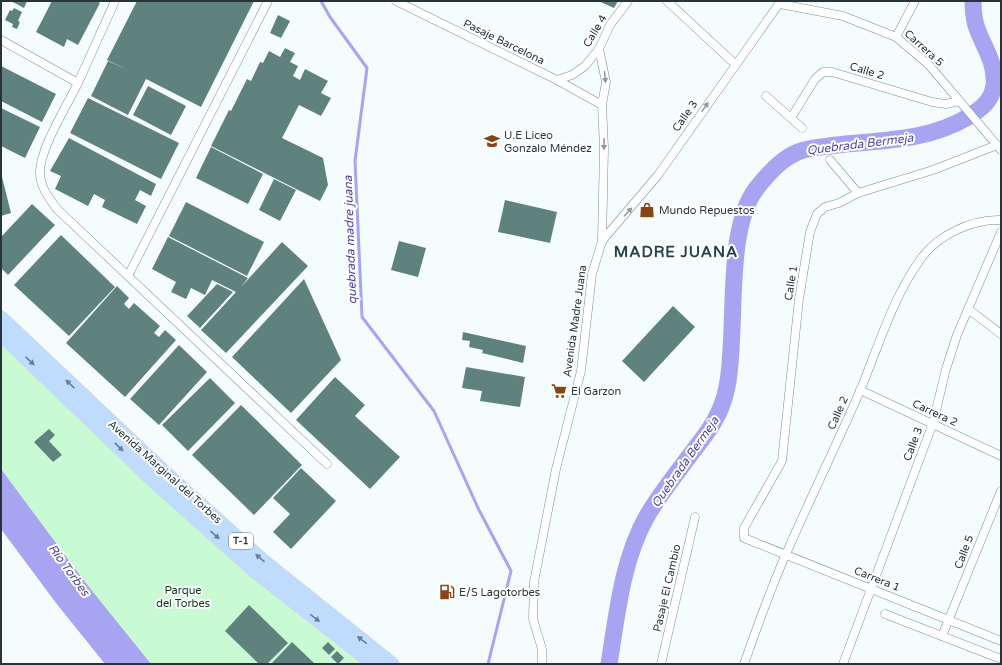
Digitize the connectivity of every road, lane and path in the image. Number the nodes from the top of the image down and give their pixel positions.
1 (115, 1) edge
2 (268, 1) edge
3 (396, 1) edge
4 (628, 1) edge
5 (667, 1) edge
6 (915, 1) edge
7 (780, 3) edge
8 (896, 37) junction
9 (1, 40) edge
10 (599, 49) junction
11 (735, 64) junction
12 (557, 80) junction
13 (78, 83) junction
14 (766, 96) dead end
15 (959, 101) junction
16 (602, 105) junction
17 (791, 118) junction
18 (802, 128) dead end
19 (999, 147) edge
20 (830, 160) dead end
21 (858, 193) junction
22 (1001, 220) edge
23 (1001, 232) edge
24 (602, 241) junction
25 (128, 276) junction
26 (968, 309) junction
27 (1, 318) edge
28 (1, 334) edge
29 (1001, 334) edge
30 (860, 390) junction
31 (933, 423) junction
32 (1001, 456) edge
33 (327, 464) dead end
34 (1001, 491) edge
35 (694, 517) dead end
36 (744, 538) joint
37 (786, 555) junction
38 (870, 589) junction
39 (885, 614) dead end
40 (949, 620) junction
41 (942, 636) junction
42 (1001, 641) edge
43 (1001, 659) edge
44 (374, 664) edge
45 (392, 664) edge
46 (542, 664) edge
47 (661, 664) edge
48 (744, 664) edge
49 (843, 664) edge

1 - 13 street
2 - 25 street
3 - 12 street, Pasaje Barcelona
4 - 10 street, Calle 4
5 - 11 street
6 - 8 street
7 - 8 street, Carrera 5
7 - 11 street, Calle 3
8 - 15 street, Carrera 5
9 - 13 street
10 - 12 street, Calle 4
10 -> 16 street, Avenida Madre Juana
24 -> 11 street, Calle 3
12 - 16 street, Pasaje Barcelona
13 - 25 street
14 - 17 street
15 - 17 street, Calle 2
15 - 19 street, Carrera 5
16 -> 24 street, Avenida Madre Juana
17 - 18 street
19 - 21 street, Calle 1
20 - 21 street
21 - 36 street, Calle 1
22 - 30 street, Calle 2
23 - 26 street, Calle 3
24 - 46 street, Avenida Madre Juana
25 - 33 street
26 - 29 street
26 - 31 street, Calle 3
45 -> 27 highway, Avenida Marginal del Torbes / T-1
28 -> 44 highway, Avenida Marginal del Torbes / T-1
30 - 31 street, Carrera 2
30 - 37 street, Calle 2
31 - 32 street, Carrera 2
31 - 38 street, Calle 3
34 - 40 street, Calle 5
35 - 47 street, Pasaje El Cambio
36 - 37 street, Carrera 1
37 - 38 street, Carrera 1
37 - 48 street, Calle 2
38 - 40 street, Carrera 1
38 - 49 street, Calle 3
39 - 41 street
40 - 41 street, Calle 5
40 - 42 street, Carrera 1
41 - 43 street

